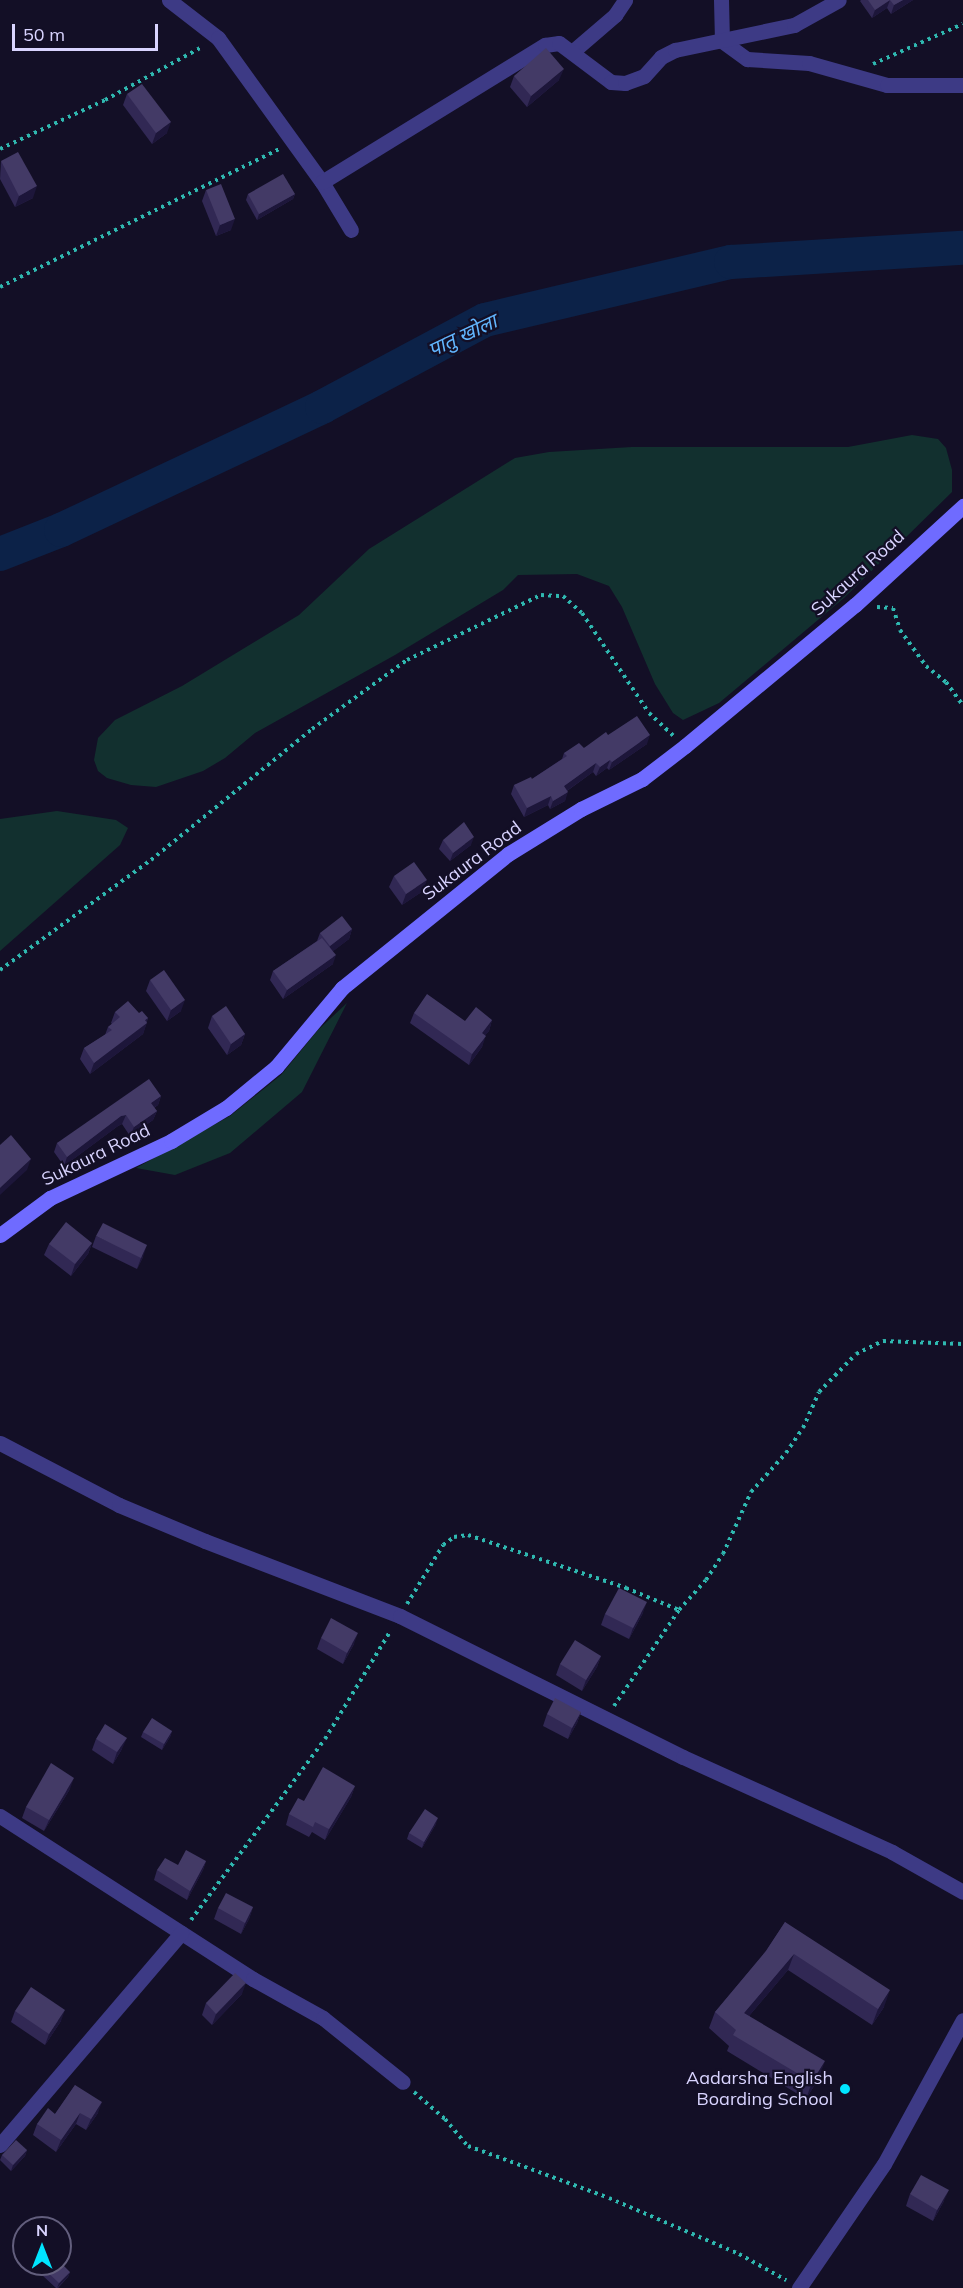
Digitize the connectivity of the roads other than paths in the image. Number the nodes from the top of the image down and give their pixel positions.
1 (169, 0) edge
2 (625, 0) edge
3 (721, 0) edge
4 (839, 0) edge
5 (722, 41) junction
6 (572, 52) junction
7 (963, 85) edge
8 (322, 182) junction
9 (351, 231) dead end
10 (963, 506) edge
11 (0, 1235) edge
12 (0, 1443) edge
13 (0, 1816) edge
14 (963, 1892) edge
15 (181, 1933) junction
16 (963, 2020) edge
17 (403, 2082) road end
18 (0, 2145) edge
19 (800, 2288) edge

1 - 8 street
2 - 6 street
3 - 5 street
4 - 5 street
5 - 6 street
5 - 7 street
6 - 8 street
8 - 9 street
10 - 11 street, Sukaura Road
12 - 14 street
13 - 15 street
15 - 17 street
15 - 18 street
16 - 19 street

